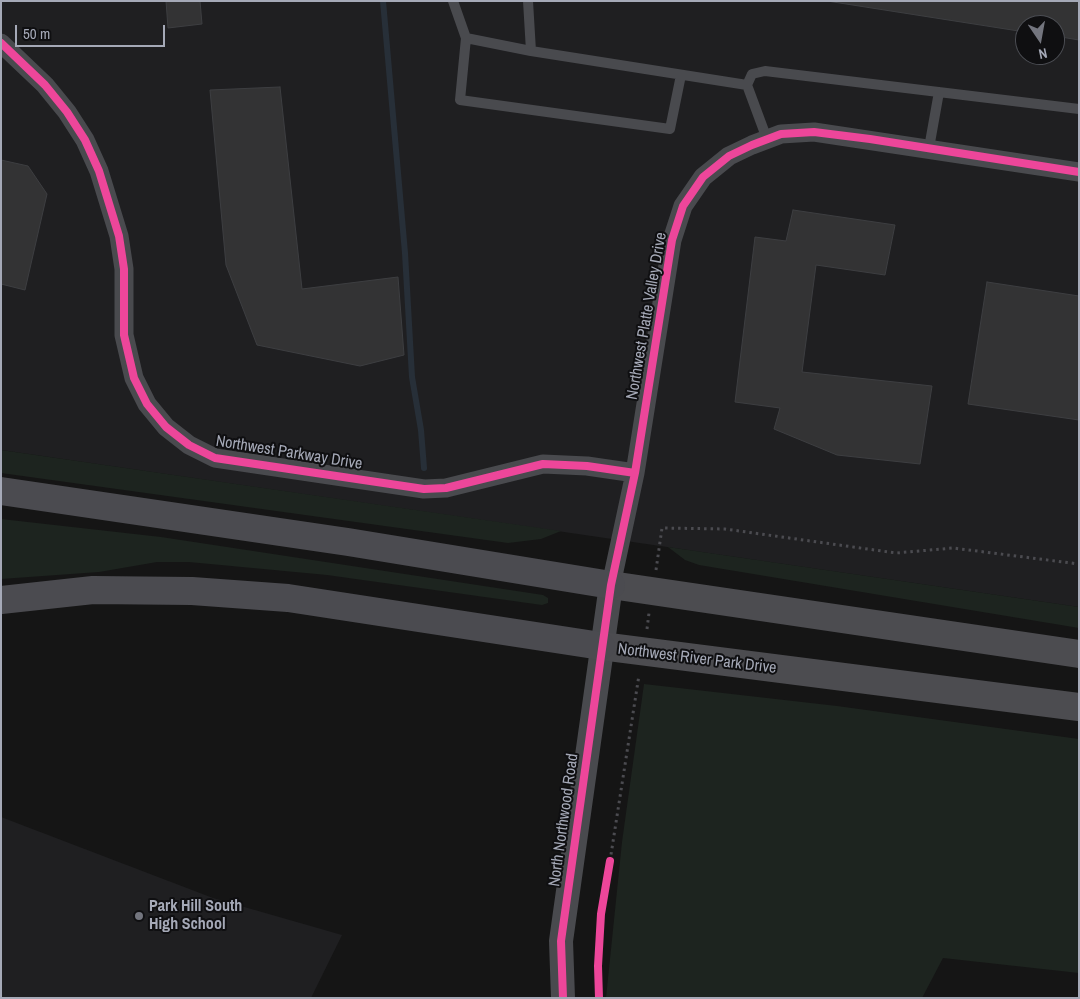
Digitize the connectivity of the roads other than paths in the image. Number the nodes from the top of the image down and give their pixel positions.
1 (454, 1) edge
2 (528, 1) edge
3 (466, 38) junction
4 (1, 43) edge
5 (531, 51) junction
6 (681, 75) junction
7 (747, 85) junction
8 (939, 92) junction
9 (1079, 109) edge
10 (767, 139) junction
11 (929, 148) junction
12 (1079, 172) edge
13 (635, 473) junction
14 (1, 491) edge
15 (610, 584) junction
16 (1, 600) edge
17 (601, 646) junction
18 (1079, 654) edge
19 (1079, 707) edge
20 (563, 998) edge

1 - 3 lane
2 - 5 lane
3 - 5 lane
3 - 6 lane
4 - 13 street, Northwest Parkway Drive
5 - 6 lane
6 - 7 lane
7 - 8 lane
7 - 10 lane
8 - 9 lane
8 - 11 lane
10 - 11 street, Northwest Platte Valley Drive
10 - 13 street, Northwest Platte Valley Drive
11 - 12 street, Northwest Platte Valley Drive
13 - 15 street, Northwest Platte Valley Drive
14 - 15 highway
15 - 17 street, North Northwood Road
15 - 18 main road
16 - 17 highway, Northwest River Park Drive
17 - 19 main road, Northwest River Park Drive
17 - 20 street, North Northwood Road

